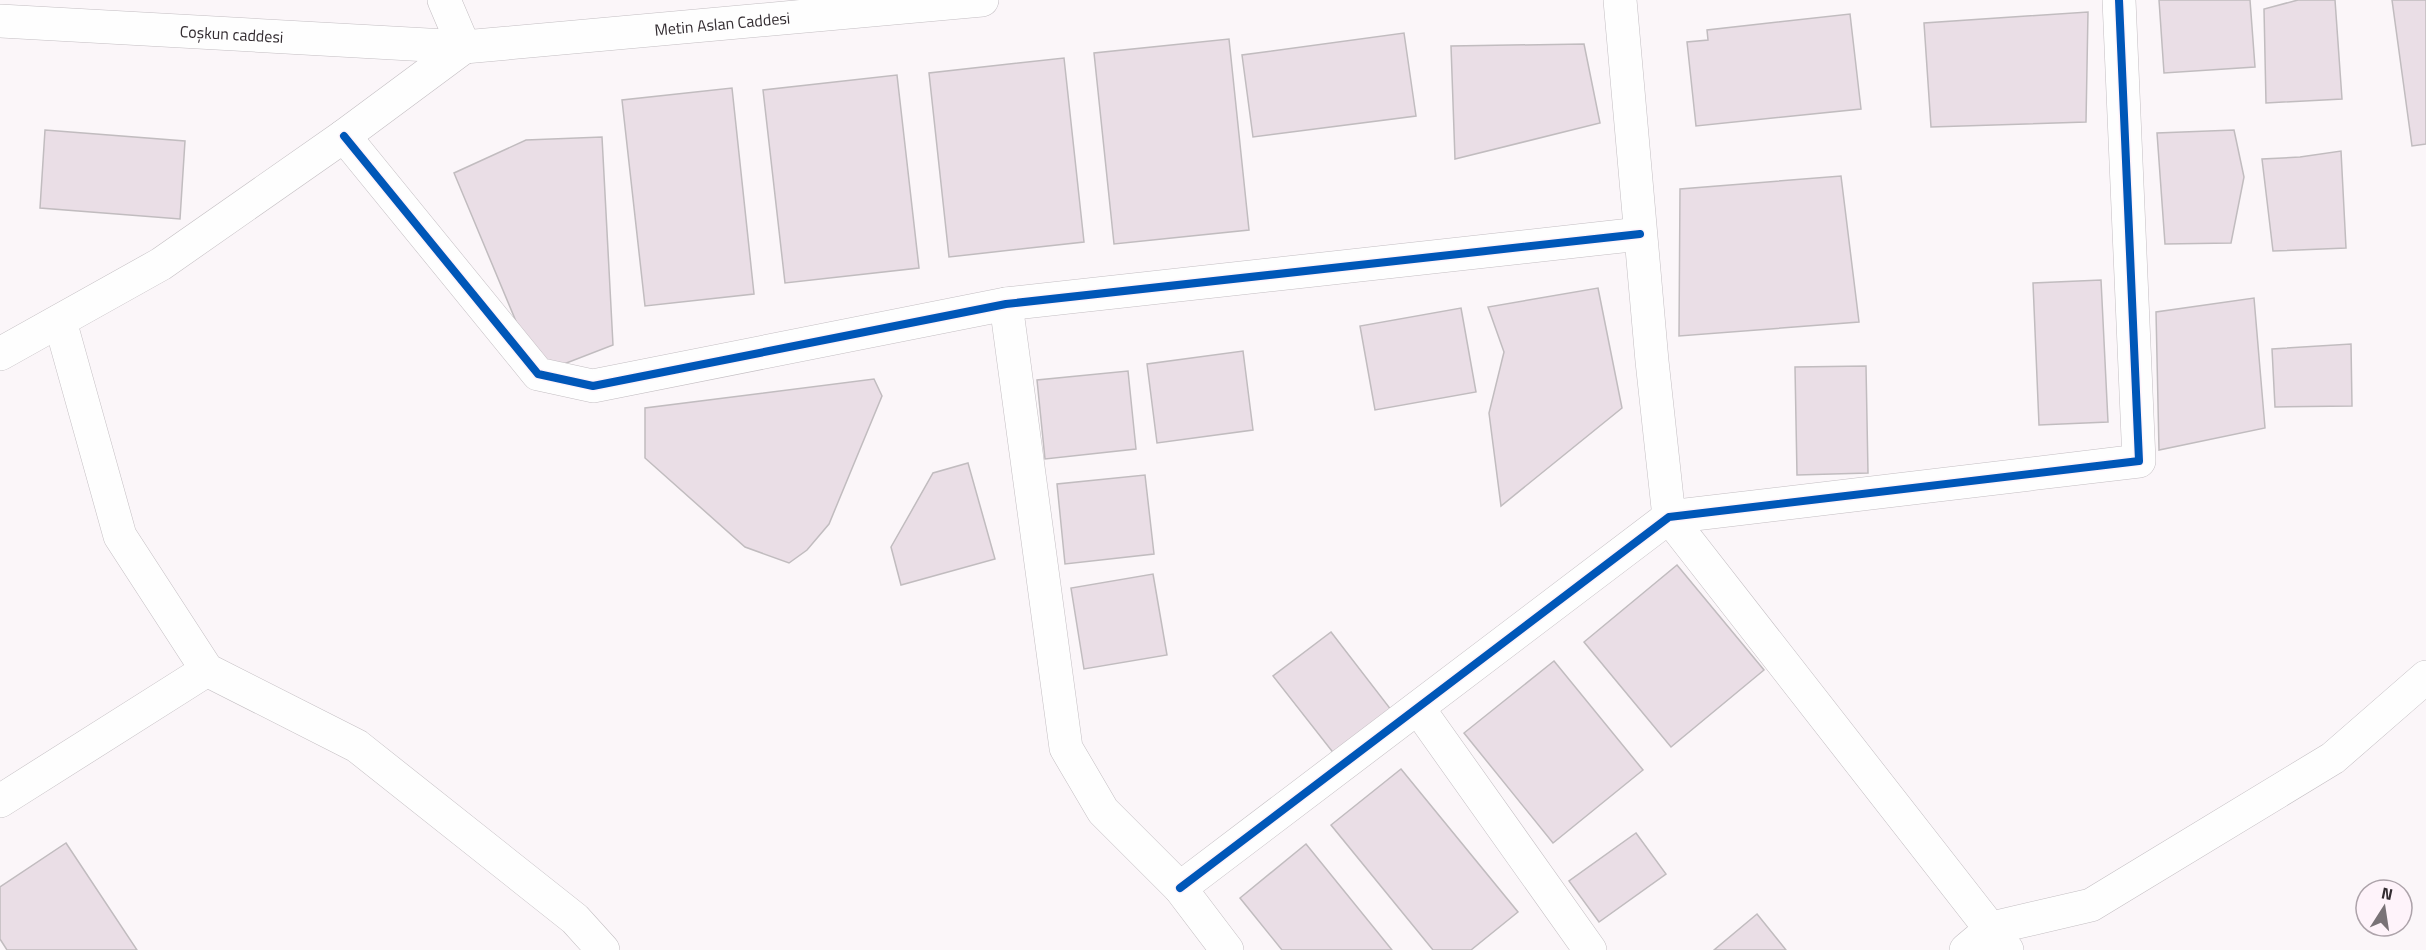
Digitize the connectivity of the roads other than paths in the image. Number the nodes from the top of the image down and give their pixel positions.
1 (444, 0) edge
2 (982, 0) edge
3 (1620, 0) edge
4 (2119, 0) edge
5 (0, 21) edge
6 (464, 47) junction
7 (344, 136) junction
8 (1640, 234) junction
9 (1006, 304) junction
10 (60, 321) junction
11 (0, 354) edge
12 (1669, 517) junction
13 (207, 670) junction
14 (2426, 677) edge
15 (1418, 708) junction
16 (0, 801) edge
17 (1180, 888) junction
18 (1999, 939) edge
19 (603, 950) edge
20 (1227, 950) edge
21 (1590, 950) edge
22 (1966, 950) edge

1 - 6 street
2 - 6 street, Metin Aslan Caddesi
3 - 8 street
4 - 12 street
5 - 6 street, Coşkun caddesi
6 - 7 street
7 - 9 street
7 - 10 street
8 - 9 street
8 - 12 street
9 - 17 street
10 - 11 street
10 - 13 street
12 - 15 street
12 - 18 street
13 - 16 street
13 - 19 street
14 - 18 street
15 - 17 street
15 - 21 street
17 - 20 street
18 - 22 street

